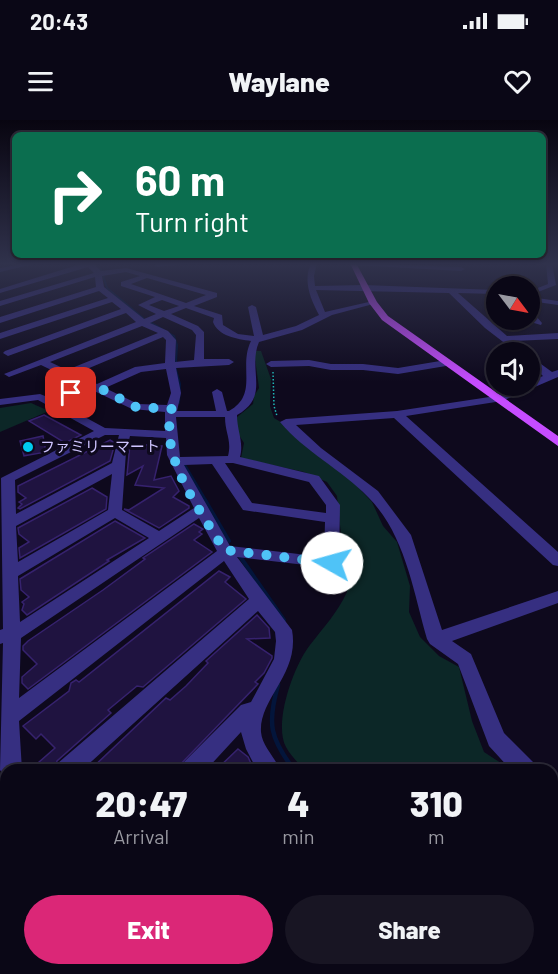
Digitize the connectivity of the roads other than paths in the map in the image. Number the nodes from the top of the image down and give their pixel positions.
1 (33, 303) edge
2 (100, 303) edge
3 (118, 303) edge
4 (148, 303) edge
5 (181, 303) edge
6 (193, 303) edge
7 (317, 303) edge
8 (373, 303) joint
9 (465, 303) edge
10 (188, 305) junction
11 (252, 306) dead end
12 (127, 310) junction
13 (162, 315) junction
14 (323, 315) junction
15 (0, 320) edge
16 (142, 323) junction
17 (1, 333) edge
18 (165, 333) junction
19 (558, 336) edge
20 (257, 339) junction
21 (504, 339) junction
22 (508, 342) edge
23 (558, 343) edge
24 (540, 346) edge
25 (8, 353) junction
26 (43, 362) junction
27 (199, 362) junction
28 (229, 362) dead end
29 (446, 363) junction
30 (271, 364) road end
31 (170, 365) junction
32 (68, 373) junction
33 (552, 375) edge
34 (558, 384) edge
35 (95, 386) junction
36 (7, 390) edge
37 (217, 392) dead end
38 (505, 396) edge
39 (498, 399) junction
40 (51, 402) junction
41 (171, 412) junction
42 (226, 414) junction
43 (396, 414) junction
44 (103, 431) junction
45 (125, 434) junction
46 (170, 435) junction
47 (558, 442) edge
48 (233, 459) junction
49 (216, 460) junction
50 (176, 461) junction
51 (120, 464) junction
52 (4, 479) edge
53 (201, 510) junction
54 (115, 512) junction
55 (333, 519) junction
56 (10, 523) junction
57 (158, 537) junction
58 (225, 551) junction
59 (558, 561) edge
60 (10, 574) junction
61 (558, 597) edge
62 (259, 600) junction
63 (6, 636) edge
64 (436, 639) junction
65 (256, 710) junction
66 (9, 717) junction
67 (11, 764) edge
68 (73, 764) edge
69 (197, 764) edge
70 (266, 764) edge
71 (520, 764) edge

1 - 15 street
2 - 17 street
3 - 12 street
4 - 13 street
5 - 10 street
6 - 10 street
7 - 14 street
8 - 14 street
8 - 29 main road
9 - 21 street
10 - 13 street
10 - 20 street
11 - 20 street
12 - 16 street
12 - 25 street
13 - 16 street
13 - 27 street
14 - 20 street
16 - 18 street
16 - 26 street
17 - 25 street
18 - 31 street
18 - 32 street
19 - 21 street
20 - 42 street
21 - 22 street
23 - 24 street
25 - 36 street
26 - 32 street
26 - 36 street
27 - 28 street
27 - 31 street
29 - 30 street
29 - 39 main road
31 - 35 street
31 - 41 street
32 - 35 street
33 - 34 street
35 - 40 street
35 - 41 street
36 - 40 street
37 - 42 street
38 - 39 street
39 - 43 street
39 - 47 main road
40 - 44 street
41 - 42 street
41 - 46 street
42 - 48 street
43 - 59 street
43 - 64 street
44 - 45 street
44 - 52 street
45 - 46 street
45 - 51 street
46 - 50 street
48 - 49 street
48 - 55 street
49 - 50 street
49 - 55 street
50 - 53 street
51 - 54 street
51 - 56 street
52 - 56 street
53 - 57 street
53 - 58 street
54 - 57 street
54 - 60 street
55 - 58 street
56 - 60 street
57 - 63 street
58 - 62 street
58 - 66 street
60 - 63 street
61 - 64 street
62 - 65 street
62 - 68 street
63 - 66 street
64 - 71 street
65 - 69 street
65 - 70 street
66 - 67 street

